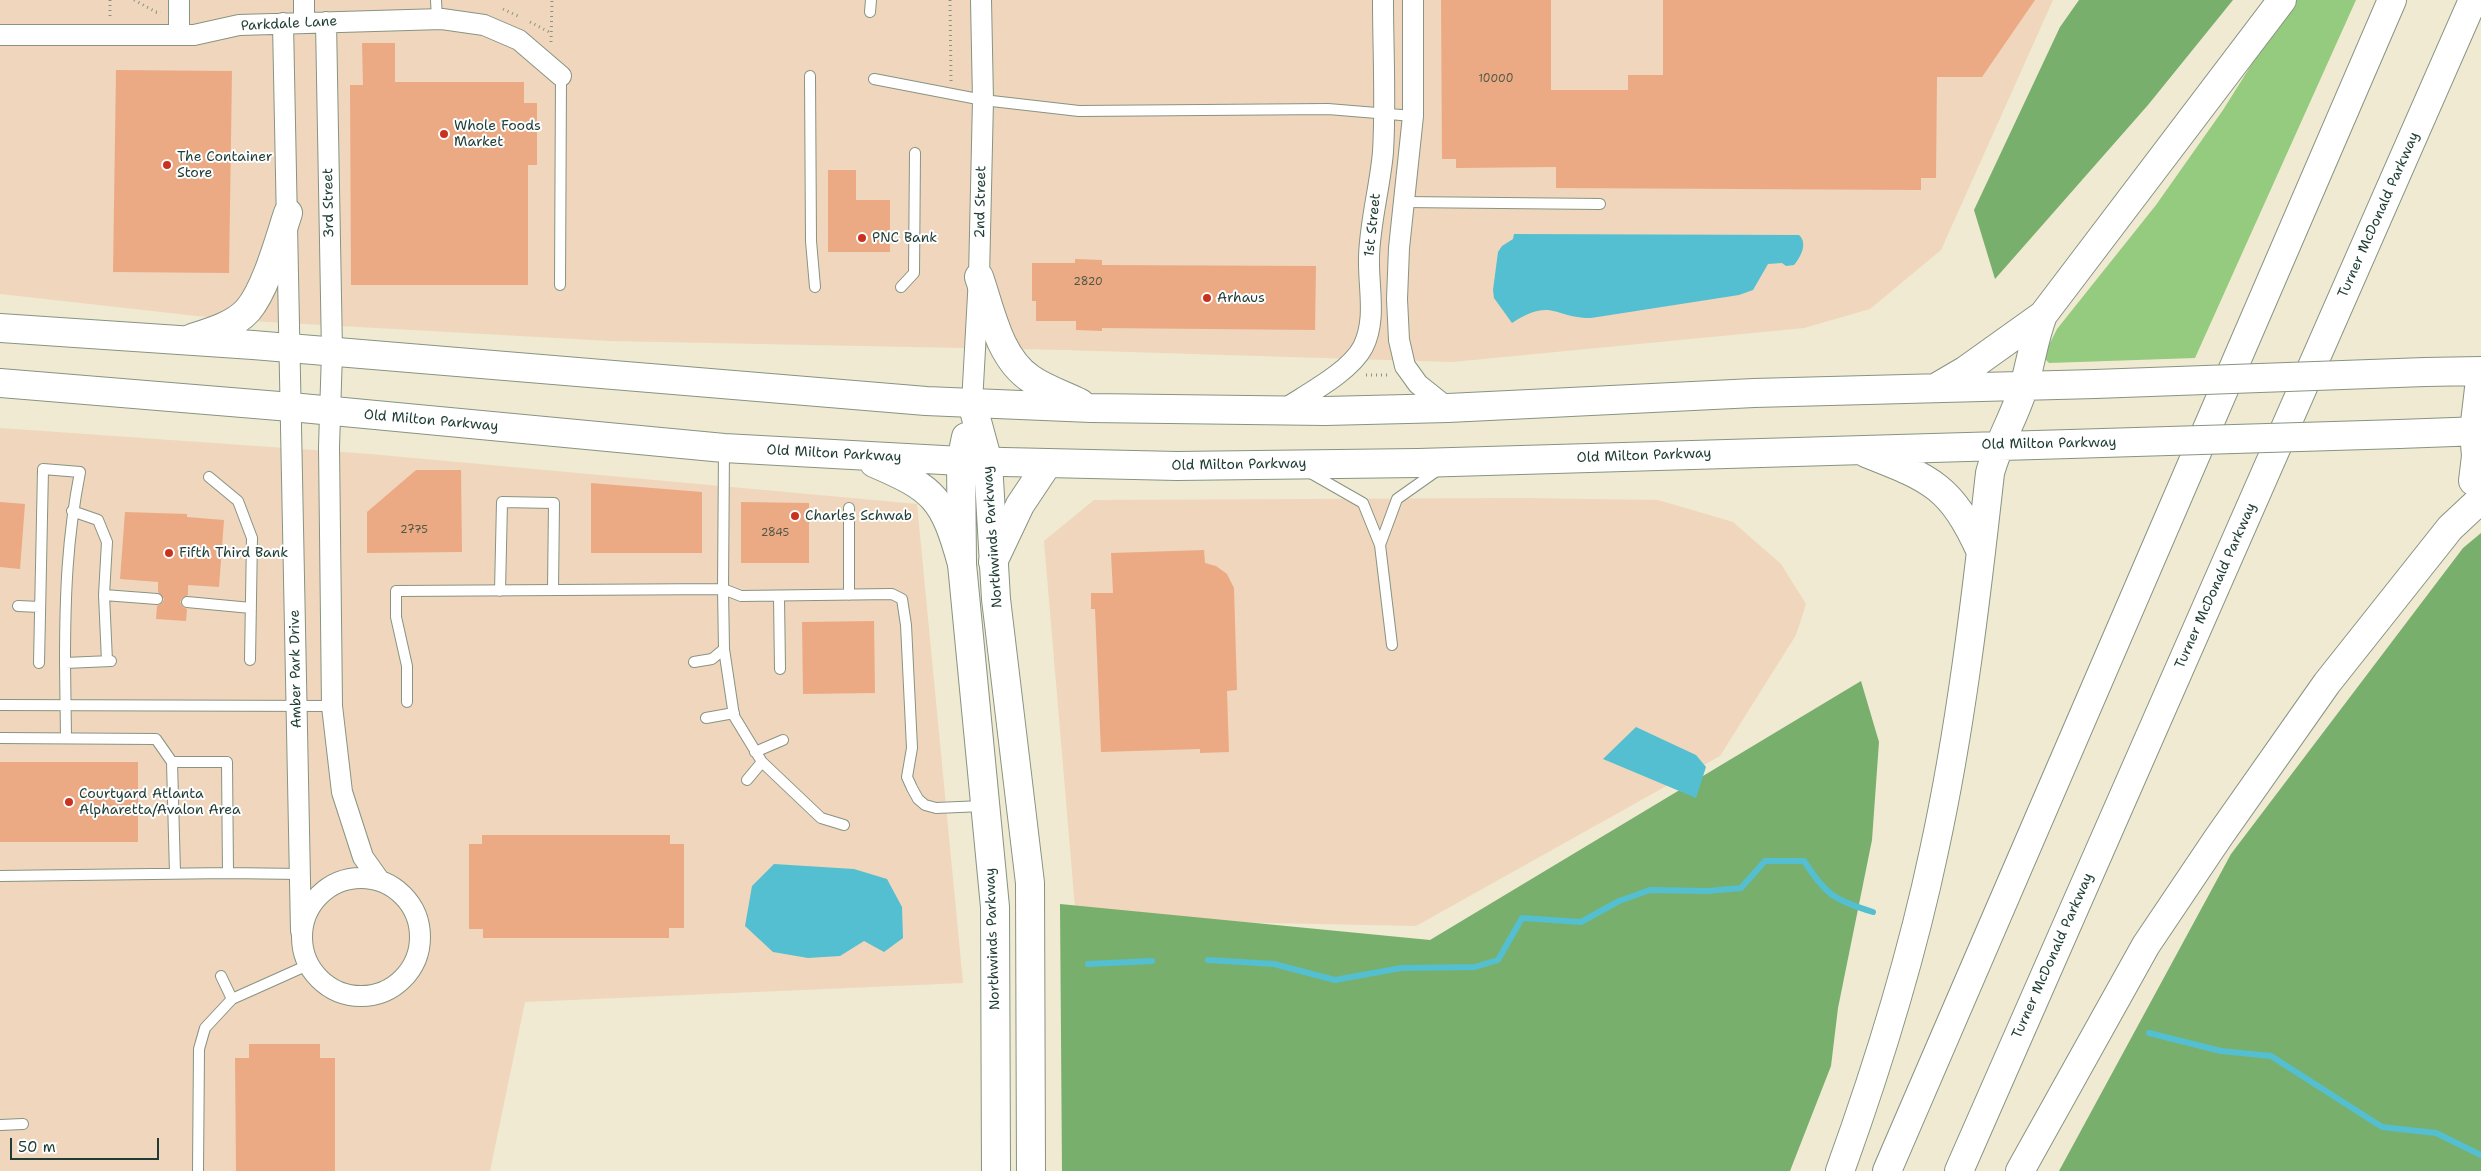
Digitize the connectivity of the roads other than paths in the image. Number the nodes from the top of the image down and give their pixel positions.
1 (179, 0) edge
2 (304, 0) edge
3 (870, 0) edge
4 (981, 0) edge
5 (1383, 0) edge
6 (1412, 0) edge
7 (2282, 0) edge
8 (2392, 0) edge
9 (2473, 0) edge
10 (436, 10) edge
11 (870, 12) dead end
12 (326, 22) junction
13 (284, 23) junction
14 (304, 23) junction
15 (0, 35) edge
16 (178, 35) junction
17 (561, 76) joint
18 (810, 76) dead end
19 (874, 79) dead end
20 (983, 100) junction
21 (1382, 112) junction
22 (1413, 116) junction
23 (915, 153) dead end
24 (1404, 202) junction
25 (1600, 204) dead end
26 (288, 213) junction
27 (979, 276) junction
28 (560, 285) dead end
29 (815, 287) dead end
30 (901, 287) dead end
31 (2043, 315) junction
32 (0, 328) edge
33 (183, 341) junction
34 (292, 349) junction
35 (332, 352) junction
36 (2481, 371) edge
37 (0, 383) edge
38 (2024, 386) junction
39 (1935, 388) junction
40 (292, 394) junction
41 (972, 403) junction
42 (1091, 408) junction
43 (1448, 408) junction
44 (1283, 410) junction
45 (330, 411) junction
46 (2478, 431) edge
47 (1999, 445) junction
48 (724, 448) junction
49 (1855, 449) junction
50 (856, 456) junction
51 (961, 462) junction
52 (988, 462) junction
53 (1448, 462) junction
54 (1048, 463) junction
55 (1294, 464) junction
56 (209, 477) dead end
57 (2478, 484) edge
58 (849, 508) dead end
59 (72, 511) junction
60 (1380, 545) junction
61 (1981, 552) junction
62 (993, 562) junction
63 (962, 564) junction
64 (723, 589) junction
65 (500, 590) junction
66 (552, 590) junction
67 (104, 595) junction
68 (849, 595) junction
69 (779, 596) junction
70 (157, 600) dead end
71 (187, 602) dead end
72 (18, 606) dead end
73 (40, 607) junction
74 (251, 608) junction
75 (1392, 646) dead end
76 (724, 649) junction
77 (250, 660) dead end
78 (694, 662) dead end
79 (39, 663) dead end
80 (64, 663) junction
81 (780, 669) dead end
82 (407, 702) dead end
83 (0, 705) edge
84 (65, 705) junction
85 (332, 706) junction
86 (296, 707) junction
87 (734, 713) junction
88 (706, 718) dead end
89 (0, 738) edge
90 (66, 738) junction
91 (783, 740) dead end
92 (755, 752) junction
93 (172, 762) junction
94 (762, 762) junction
95 (748, 780) dead end
96 (986, 806) junction
97 (844, 825) dead end
98 (228, 873) junction
99 (175, 874) junction
100 (300, 874) junction
101 (0, 876) edge
102 (380, 881) junction
103 (301, 931) junction
104 (308, 965) junction
105 (221, 976) dead end
106 (232, 999) junction
107 (23, 1124) dead end
108 (0, 1125) edge
109 (198, 1171) edge
110 (996, 1171) edge
111 (1031, 1171) edge
112 (1840, 1171) edge
113 (1887, 1171) edge
114 (1958, 1171) edge
115 (2020, 1171) edge

1 - 16 street
2 - 14 street
3 - 11 lane
4 - 20 street, 2nd Street
5 - 21 street, 1st Street
6 - 22 street, 1st Street
7 - 31 main road
8 - 113 main road
9 - 114 main road, Turner McDonald Parkway
10 - 12 street, Parkdale Lane
10 - 17 street, Parkdale Lane
12 - 14 street, Parkdale Lane
12 - 35 street, 3rd Street
13 - 14 street, Parkdale Lane
13 - 16 street, Parkdale Lane
13 - 26 street
15 - 16 street, Parkdale Lane
17 - 28 lane
18 - 29 lane
19 - 20 lane
20 - 21 lane
20 - 27 street, 2nd Street
21 - 22 lane
21 - 44 street, 1st Street
22 - 24 street, 1st Street
23 - 30 lane
24 - 25 lane
24 - 43 street, 1st Street
26 - 33 main road
26 - 34 street
27 - 41 street, 2nd Street
27 - 42 main road
31 - 38 main road
31 - 39 main road
32 - 33 main road
33 - 34 main road
34 - 35 main road
34 - 40 street
35 - 41 main road
35 - 45 street, 3rd Street
36 - 38 main road, bridge
36 - 46 main road
37 - 40 main road, Old Milton Parkway
38 - 39 main road
38 - 47 main road
39 - 43 main road
40 - 45 main road, Old Milton Parkway
40 - 86 street, Amber Park Drive
41 - 42 main road
41 - 51 main road, Northwinds Parkway
41 - 52 main road, Northwinds Parkway
42 - 44 main road
43 - 44 main road
45 - 48 main road, Old Milton Parkway
45 - 85 street
46 - 47 main road, Old Milton Parkway, bridge
46 - 57 main road
47 - 49 main road, Old Milton Parkway
47 - 61 main road
48 - 50 main road, Old Milton Parkway
48 - 64 lane
49 - 53 main road, Old Milton Parkway
49 - 61 main road
50 - 51 main road, Old Milton Parkway
50 - 63 main road
51 - 52 main road, Old Milton Parkway
51 - 63 main road, Northwinds Parkway
52 - 54 main road, Old Milton Parkway
52 - 62 main road, Northwinds Parkway
53 - 55 main road, Old Milton Parkway
53 - 60 lane
54 - 55 main road, Old Milton Parkway
54 - 62 main road
55 - 60 lane
56 - 74 lane
57 - 115 main road
58 - 68 lane
59 - 67 lane
59 - 73 lane
59 - 80 lane
60 - 75 lane
61 - 112 main road
62 - 111 main road, Northwinds Parkway
63 - 96 main road, Northwinds Parkway
64 - 66 lane
64 - 69 lane
64 - 76 lane
65 - 66 lane
65 - 66 lane
65 - 82 lane
67 - 70 lane
67 - 80 lane
68 - 69 lane
68 - 96 lane
69 - 81 lane
71 - 74 lane
72 - 73 lane
73 - 79 lane
74 - 77 lane
76 - 78 lane
76 - 87 lane
80 - 84 lane
83 - 84 lane
84 - 86 lane
84 - 90 lane
85 - 86 lane
85 - 102 street
86 - 100 street, Amber Park Drive
87 - 88 lane
87 - 92 lane
89 - 90 lane
90 - 93 lane
91 - 92 lane
92 - 94 lane
93 - 98 lane
93 - 99 lane
94 - 95 lane
94 - 97 lane
96 - 110 main road, Northwinds Parkway
98 - 99 lane
98 - 100 lane
99 - 101 lane
100 - 103 street, Amber Park Drive
102 - 103 street
102 - 104 street
103 - 104 street
104 - 106 lane
105 - 106 lane
106 - 109 lane
107 - 108 lane

